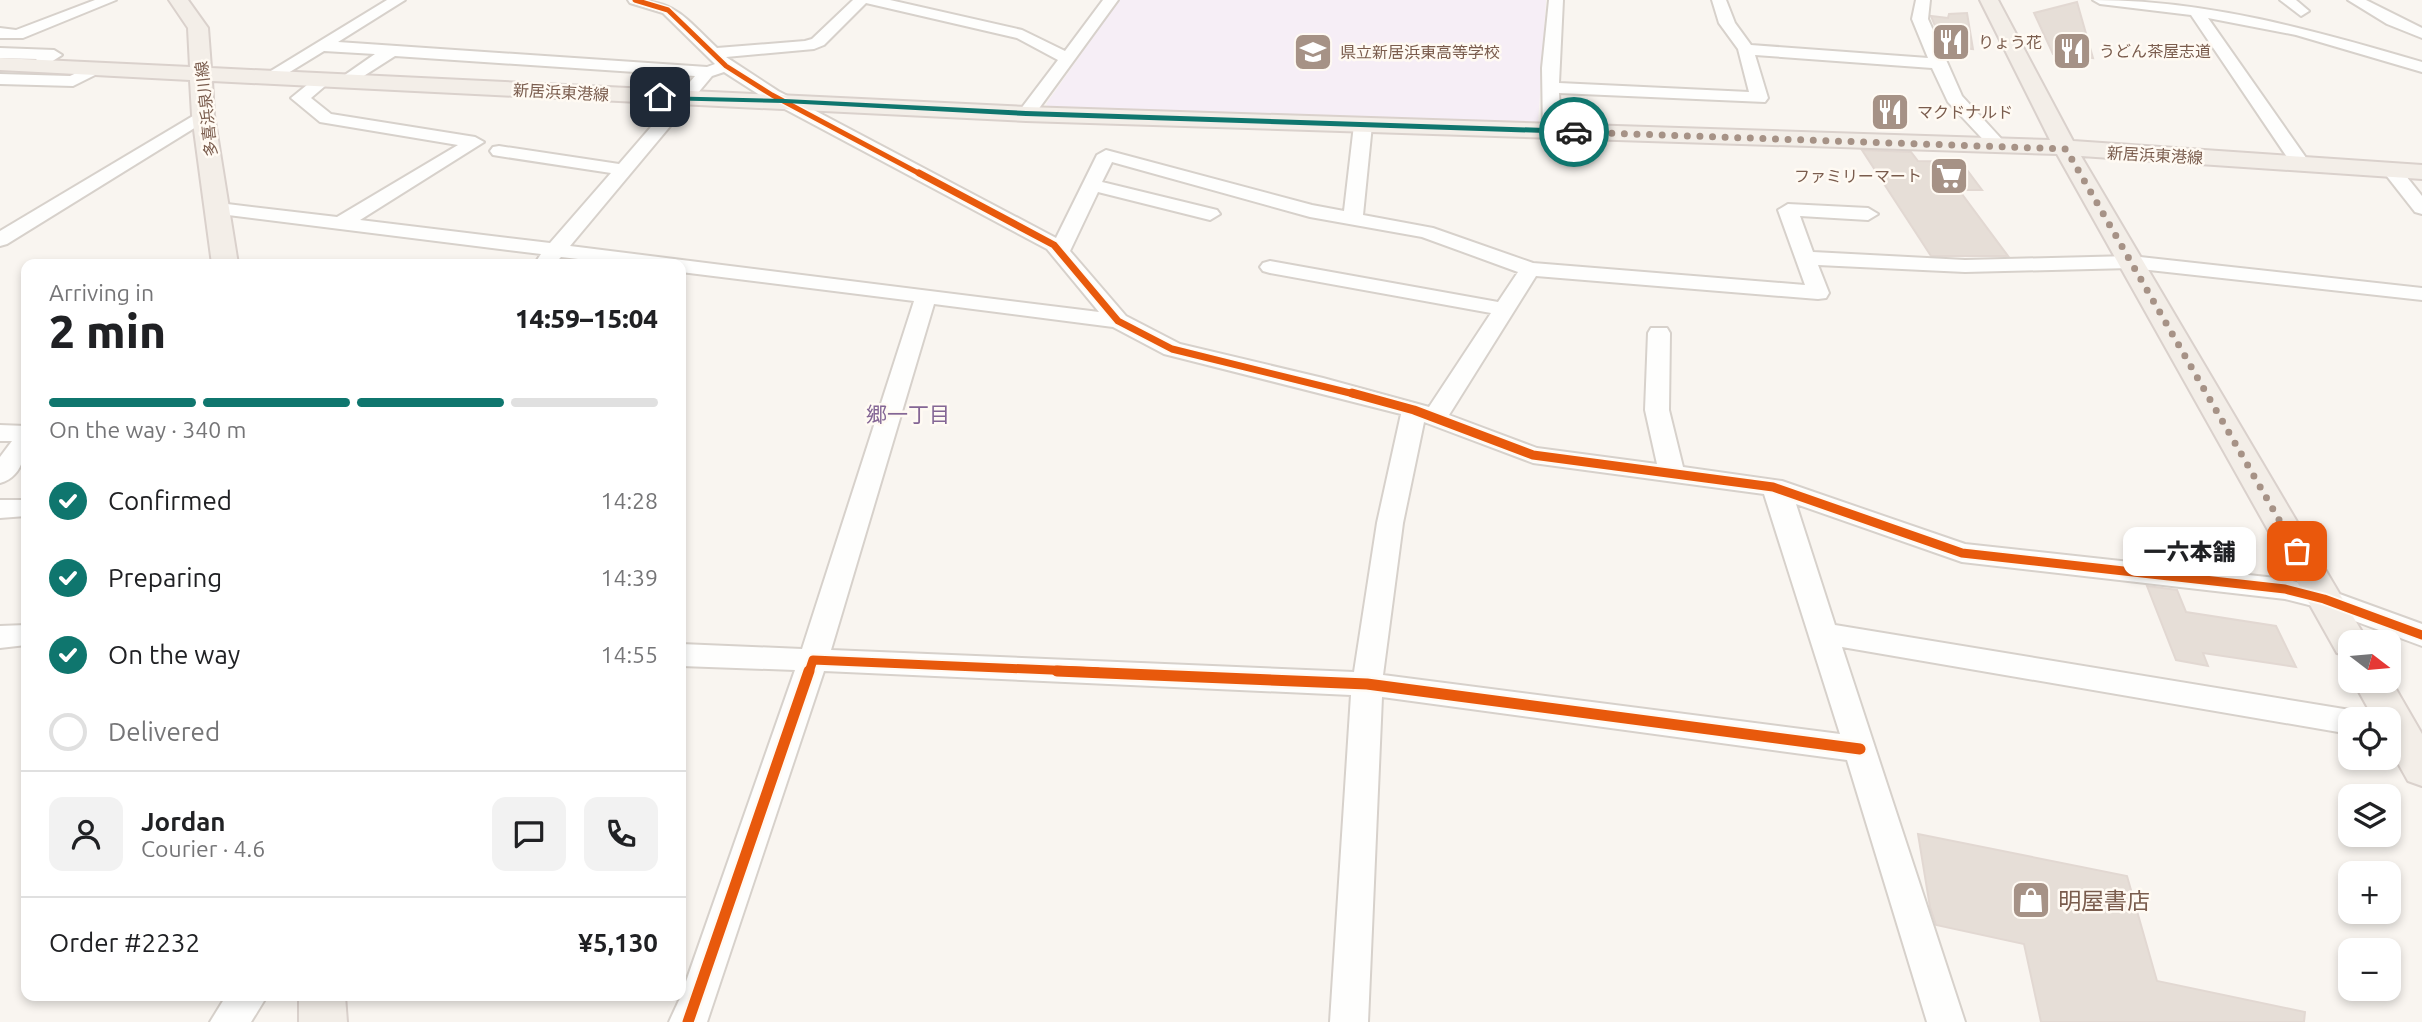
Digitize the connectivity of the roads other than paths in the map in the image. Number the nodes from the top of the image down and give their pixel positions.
1 (109, 0) edge
2 (178, 0) edge
3 (398, 0) edge
4 (635, 0) edge
5 (861, 0) edge
6 (871, 0) edge
7 (1111, 0) edge
8 (1556, 0) edge
9 (1719, 0) edge
10 (1923, 0) edge
11 (1989, 0) edge
12 (2100, 0) edge
13 (2224, 0) edge
14 (2287, 0) edge
15 (2355, 0) edge
16 (2301, 10) dead end
17 (2196, 11) junction
18 (2248, 20) junction
19 (2392, 21) junction
20 (2422, 24) edge
21 (0, 33) edge
22 (2422, 33) edge
23 (320, 46) junction
24 (1746, 49) junction
25 (391, 51) junction
26 (0, 53) edge
27 (714, 53) junction
28 (1068, 59) junction
29 (0, 64) edge
30 (1938, 64) junction
31 (37, 66) junction
32 (726, 66) junction
33 (2422, 67) edge
34 (95, 69) junction
35 (708, 72) junction
36 (202, 73) junction
37 (269, 77) junction
38 (0, 79) edge
39 (324, 80) junction
40 (348, 81) junction
41 (1551, 88) junction
42 (686, 99) junction
43 (785, 101) junction
44 (1026, 114) junction
45 (203, 115) junction
46 (1363, 125) junction
47 (1552, 131) junction
48 (1998, 145) junction
49 (2066, 149) junction
50 (499, 151) dead end
51 (2300, 162) junction
52 (625, 170) junction
53 (2392, 170) junction
54 (2422, 172) edge
55 (1091, 185) junction
56 (2422, 208) edge
57 (219, 209) junction
58 (1210, 214) dead end
59 (1868, 214) dead end
60 (1353, 218) junction
61 (342, 223) junction
62 (0, 240) edge
63 (1060, 250) junction
64 (550, 257) edge
65 (1806, 258) junction
66 (224, 259) edge
67 (584, 259) edge
68 (2131, 262) junction
69 (686, 267) edge
70 (1270, 267) dead end
71 (1530, 269) junction
72 (2422, 294) edge
73 (926, 296) junction
74 (1503, 309) junction
75 (1118, 321) junction
76 (1659, 333) dead end
77 (1424, 415) junction
78 (0, 433) edge
79 (21, 433) edge
80 (21, 446) edge
81 (1672, 472) junction
82 (0, 475) edge
83 (1773, 486) junction
84 (21, 508) edge
85 (0, 509) edge
86 (2325, 599) junction
87 (2343, 630) edge
88 (1824, 633) junction
89 (21, 635) edge
90 (2422, 635) edge
91 (0, 636) edge
92 (686, 655) edge
93 (813, 660) junction
94 (1367, 684) junction
95 (2338, 720) edge
96 (2401, 739) edge
97 (1860, 749) junction
98 (2422, 770) edge
99 (244, 1001) edge
100 (322, 1001) edge
101 (229, 1022) edge
102 (323, 1022) edge
103 (688, 1022) edge
104 (1349, 1022) edge
105 (1946, 1022) edge

1 - 21 street
2 - 36 main road, 多喜浜泉川線
3 - 23 street
4 - 27 street
5 - 27 street
6 - 28 street
7 - 28 street
8 - 41 street
9 - 24 street
10 - 30 street
11 - 49 main road
12 - 17 street
13 - 18 street
14 - 16 street
15 - 19 street
17 - 18 street
17 - 51 street
18 - 33 street
19 - 20 street
19 - 22 street
23 - 25 street
23 - 37 street
24 - 30 street
24 - 41 street
25 - 35 street
25 - 40 street
26 - 31 street
27 - 32 street
28 - 44 street
29 - 31 main road, 新居浜東港線
30 - 48 street
31 - 34 main road, 新居浜東港線
32 - 35 street
32 - 43 street
34 - 36 main road, 新居浜東港線
34 - 38 street
35 - 42 street
36 - 37 main road, 新居浜東港線
36 - 45 main road, 多喜浜泉川線
37 - 39 main road, 新居浜東港線
39 - 40 main road, 新居浜東港線
39 - 61 street
40 - 42 main road, 新居浜東港線
41 - 47 street
42 - 43 main road, 新居浜東港線
42 - 52 street
43 - 44 main road, 新居浜東港線
43 - 63 street
44 - 46 main road, 新居浜東港線
45 - 57 main road, 多喜浜泉川線
45 - 62 street
46 - 47 main road, 新居浜東港線
46 - 60 street
47 - 48 main road, 新居浜東港線
48 - 49 main road, 新居浜東港線
49 - 51 main road, 新居浜東港線
49 - 68 main road
50 - 52 street
51 - 53 main road, 新居浜東港線
52 - 64 street
53 - 54 main road, 新居浜東港線
53 - 56 street
55 - 58 street
55 - 60 street
55 - 63 street
57 - 61 street
57 - 66 main road, 多喜浜泉川線
59 - 65 street
60 - 71 street
61 - 64 street
63 - 75 street
64 - 67 street
65 - 68 street
65 - 71 street
68 - 72 street
68 - 86 main road
69 - 73 street
70 - 74 street
71 - 74 street
73 - 75 street
73 - 93 street
74 - 77 street
75 - 77 street
76 - 81 street
77 - 81 street
77 - 94 street
78 - 79 street
80 - 82 street
81 - 83 street
83 - 86 street
83 - 88 street
84 - 85 street
86 - 87 main road
86 - 90 street
88 - 95 street
88 - 97 street
89 - 91 street
92 - 93 street
93 - 94 street
93 - 103 street
94 - 97 street
94 - 104 street
96 - 98 main road
97 - 105 street
99 - 101 street
100 - 102 main road

